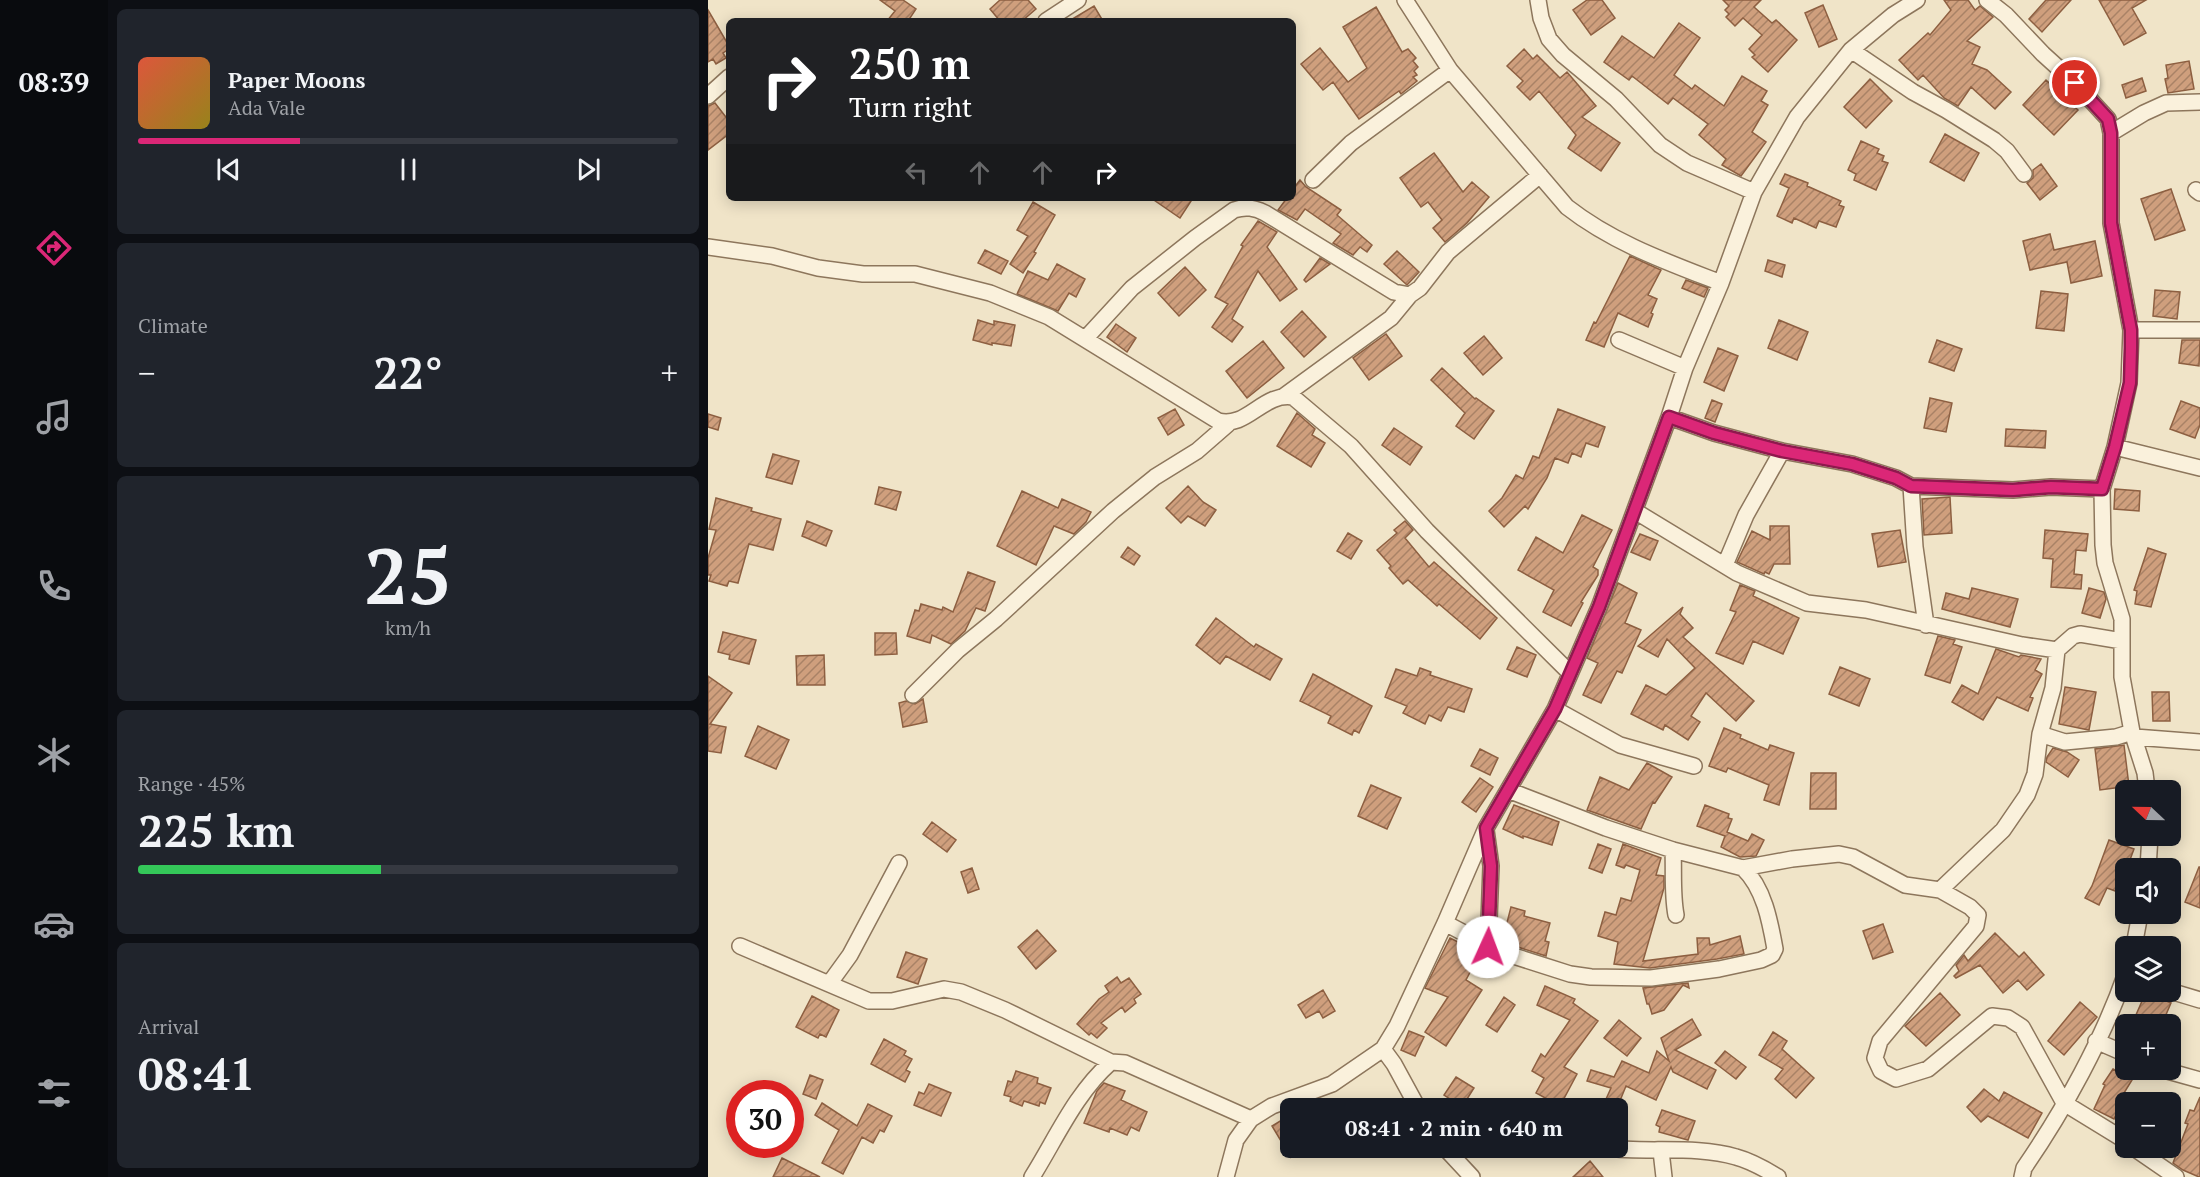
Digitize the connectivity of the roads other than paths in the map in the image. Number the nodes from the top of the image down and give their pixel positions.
1 (1078, 0) edge
2 (1405, 0) edge
3 (1538, 0) edge
4 (1917, 0) edge
5 (1987, 0) edge
6 (1891, 7) edge
7 (1051, 18) edge
8 (1851, 50) junction
9 (1450, 70) junction
10 (726, 80) edge
11 (708, 96) edge
12 (2200, 102) edge
13 (2111, 133) junction
14 (2024, 174) dead end
15 (1540, 175) junction
16 (1314, 180) dead end
17 (1754, 192) junction
18 (708, 247) edge
19 (1721, 283) junction
20 (1410, 295) junction
21 (2131, 330) junction
22 (2200, 330) edge
23 (1085, 339) junction
24 (1619, 340) dead end
25 (1685, 368) junction
26 (1284, 396) junction
27 (1669, 417) junction
28 (1228, 424) junction
29 (2115, 447) junction
30 (1782, 451) junction
31 (2200, 468) edge
32 (1911, 486) junction
33 (2102, 489) junction
34 (1635, 511) junction
35 (1725, 566) junction
36 (1926, 625) junction
37 (2122, 641) junction
38 (2057, 650) junction
39 (1570, 673) junction
40 (913, 695) dead end
41 (1555, 709) junction
42 (2040, 734) junction
43 (2133, 735) junction
44 (2200, 742) edge
45 (1694, 766) dead end
46 (2146, 780) edge
47 (1508, 790) junction
48 (1486, 828) junction
49 (1672, 850) junction
50 (899, 863) dead end
51 (1743, 868) junction
52 (1940, 890) junction
53 (1677, 915) dead end
54 (1445, 923) junction
55 (740, 946) dead end
56 (1488, 947) junction
57 (830, 984) junction
58 (2181, 994) edge
59 (2115, 998) edge
60 (2200, 1000) edge
61 (2096, 1041) junction
62 (1383, 1049) junction
63 (2115, 1049) edge
64 (1111, 1062) junction
65 (2181, 1075) edge
66 (2200, 1080) edge
67 (1413, 1098) edge
68 (2064, 1103) junction
69 (1251, 1119) junction
70 (2115, 1134) edge
71 (1628, 1149) edge
72 (1661, 1151) junction
73 (1454, 1158) edge
74 (2143, 1158) edge
75 (2156, 1172) edge
76 (1032, 1177) edge
77 (1226, 1177) edge
78 (1472, 1177) edge
79 (1664, 1177) edge
80 (1778, 1177) edge
81 (2022, 1177) edge
82 (2176, 1177) edge

1 - 7 street
2 - 9 street
3 - 17 street
4 - 6 street
5 - 13 street
6 - 8 street
8 - 14 street
8 - 17 street
9 - 15 street
9 - 16 street
10 - 11 street
12 - 13 street
13 - 21 street
15 - 19 street
15 - 20 street
17 - 19 street
18 - 23 street
19 - 25 street
20 - 23 street
20 - 26 street
21 - 22 street
21 - 29 street
23 - 28 street
24 - 25 street
25 - 27 street
26 - 28 street
26 - 39 street
27 - 30 street
27 - 34 street
28 - 40 street
29 - 31 street
29 - 33 street
30 - 32 street
30 - 35 street
32 - 33 street
32 - 36 street
33 - 37 street
34 - 35 street
34 - 39 street
35 - 36 street
36 - 38 street
37 - 38 street
37 - 43 street
38 - 42 street
39 - 41 street
41 - 45 street
41 - 47 street
42 - 43 street
42 - 52 street
43 - 44 street
43 - 46 street
47 - 48 street
47 - 49 street
48 - 54 street
48 - 56 street
49 - 51 street
49 - 53 street
50 - 57 street
51 - 52 street
51 - 56 street
52 - 68 street
54 - 56 street
54 - 62 street
55 - 57 street
57 - 64 street
58 - 60 street
59 - 61 street
61 - 63 street
61 - 68 street
62 - 67 street
62 - 69 street
64 - 69 street
64 - 76 street
65 - 66 street
68 - 70 street
68 - 81 street
69 - 77 street
71 - 72 street
72 - 79 street
72 - 80 street
73 - 78 street
74 - 75 street
75 - 82 street

